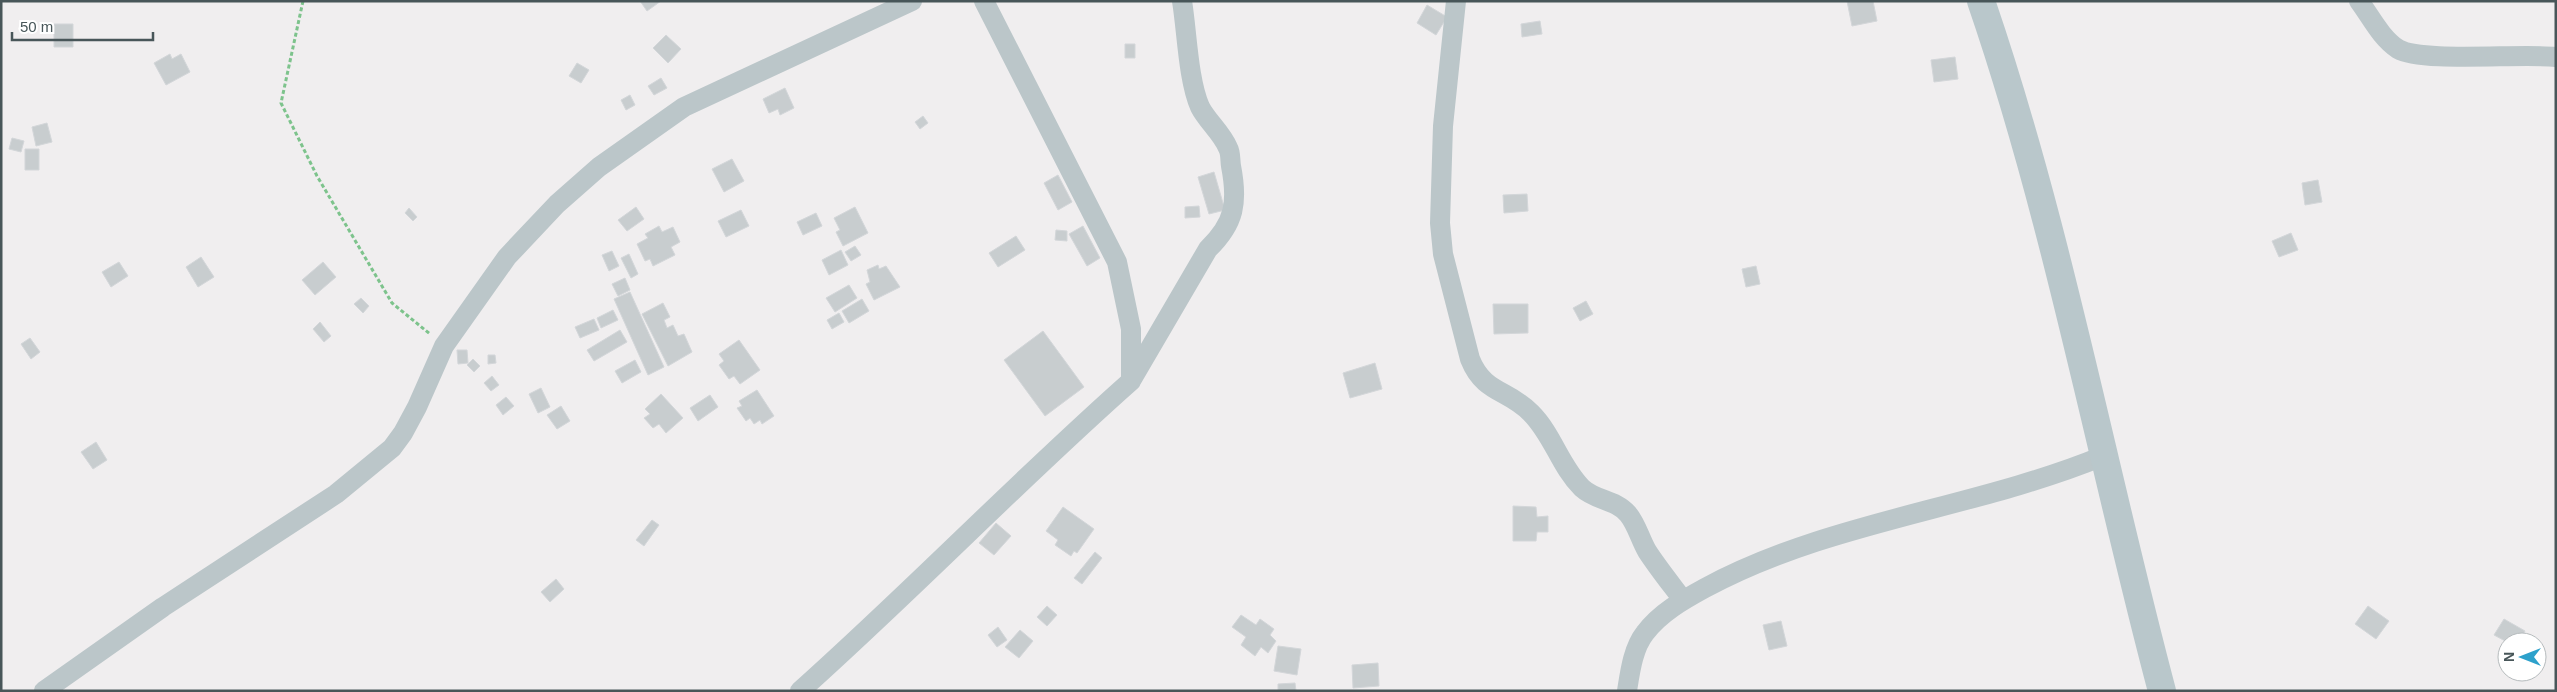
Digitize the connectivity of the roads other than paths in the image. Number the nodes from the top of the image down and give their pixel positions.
1 (912, 1) edge
2 (984, 1) edge
3 (1182, 1) edge
4 (1456, 1) edge
5 (1981, 1) edge
6 (2359, 1) edge
7 (2556, 57) edge
8 (1131, 381) junction
9 (2103, 456) junction
10 (1683, 600) junction
11 (44, 691) edge
12 (800, 691) edge
13 (1627, 691) edge
14 (2162, 691) edge

1 - 11 street
2 - 8 street
3 - 8 street
4 - 10 street
5 - 9 street
6 - 7 street
8 - 12 street
9 - 10 street
9 - 14 street
10 - 13 street

